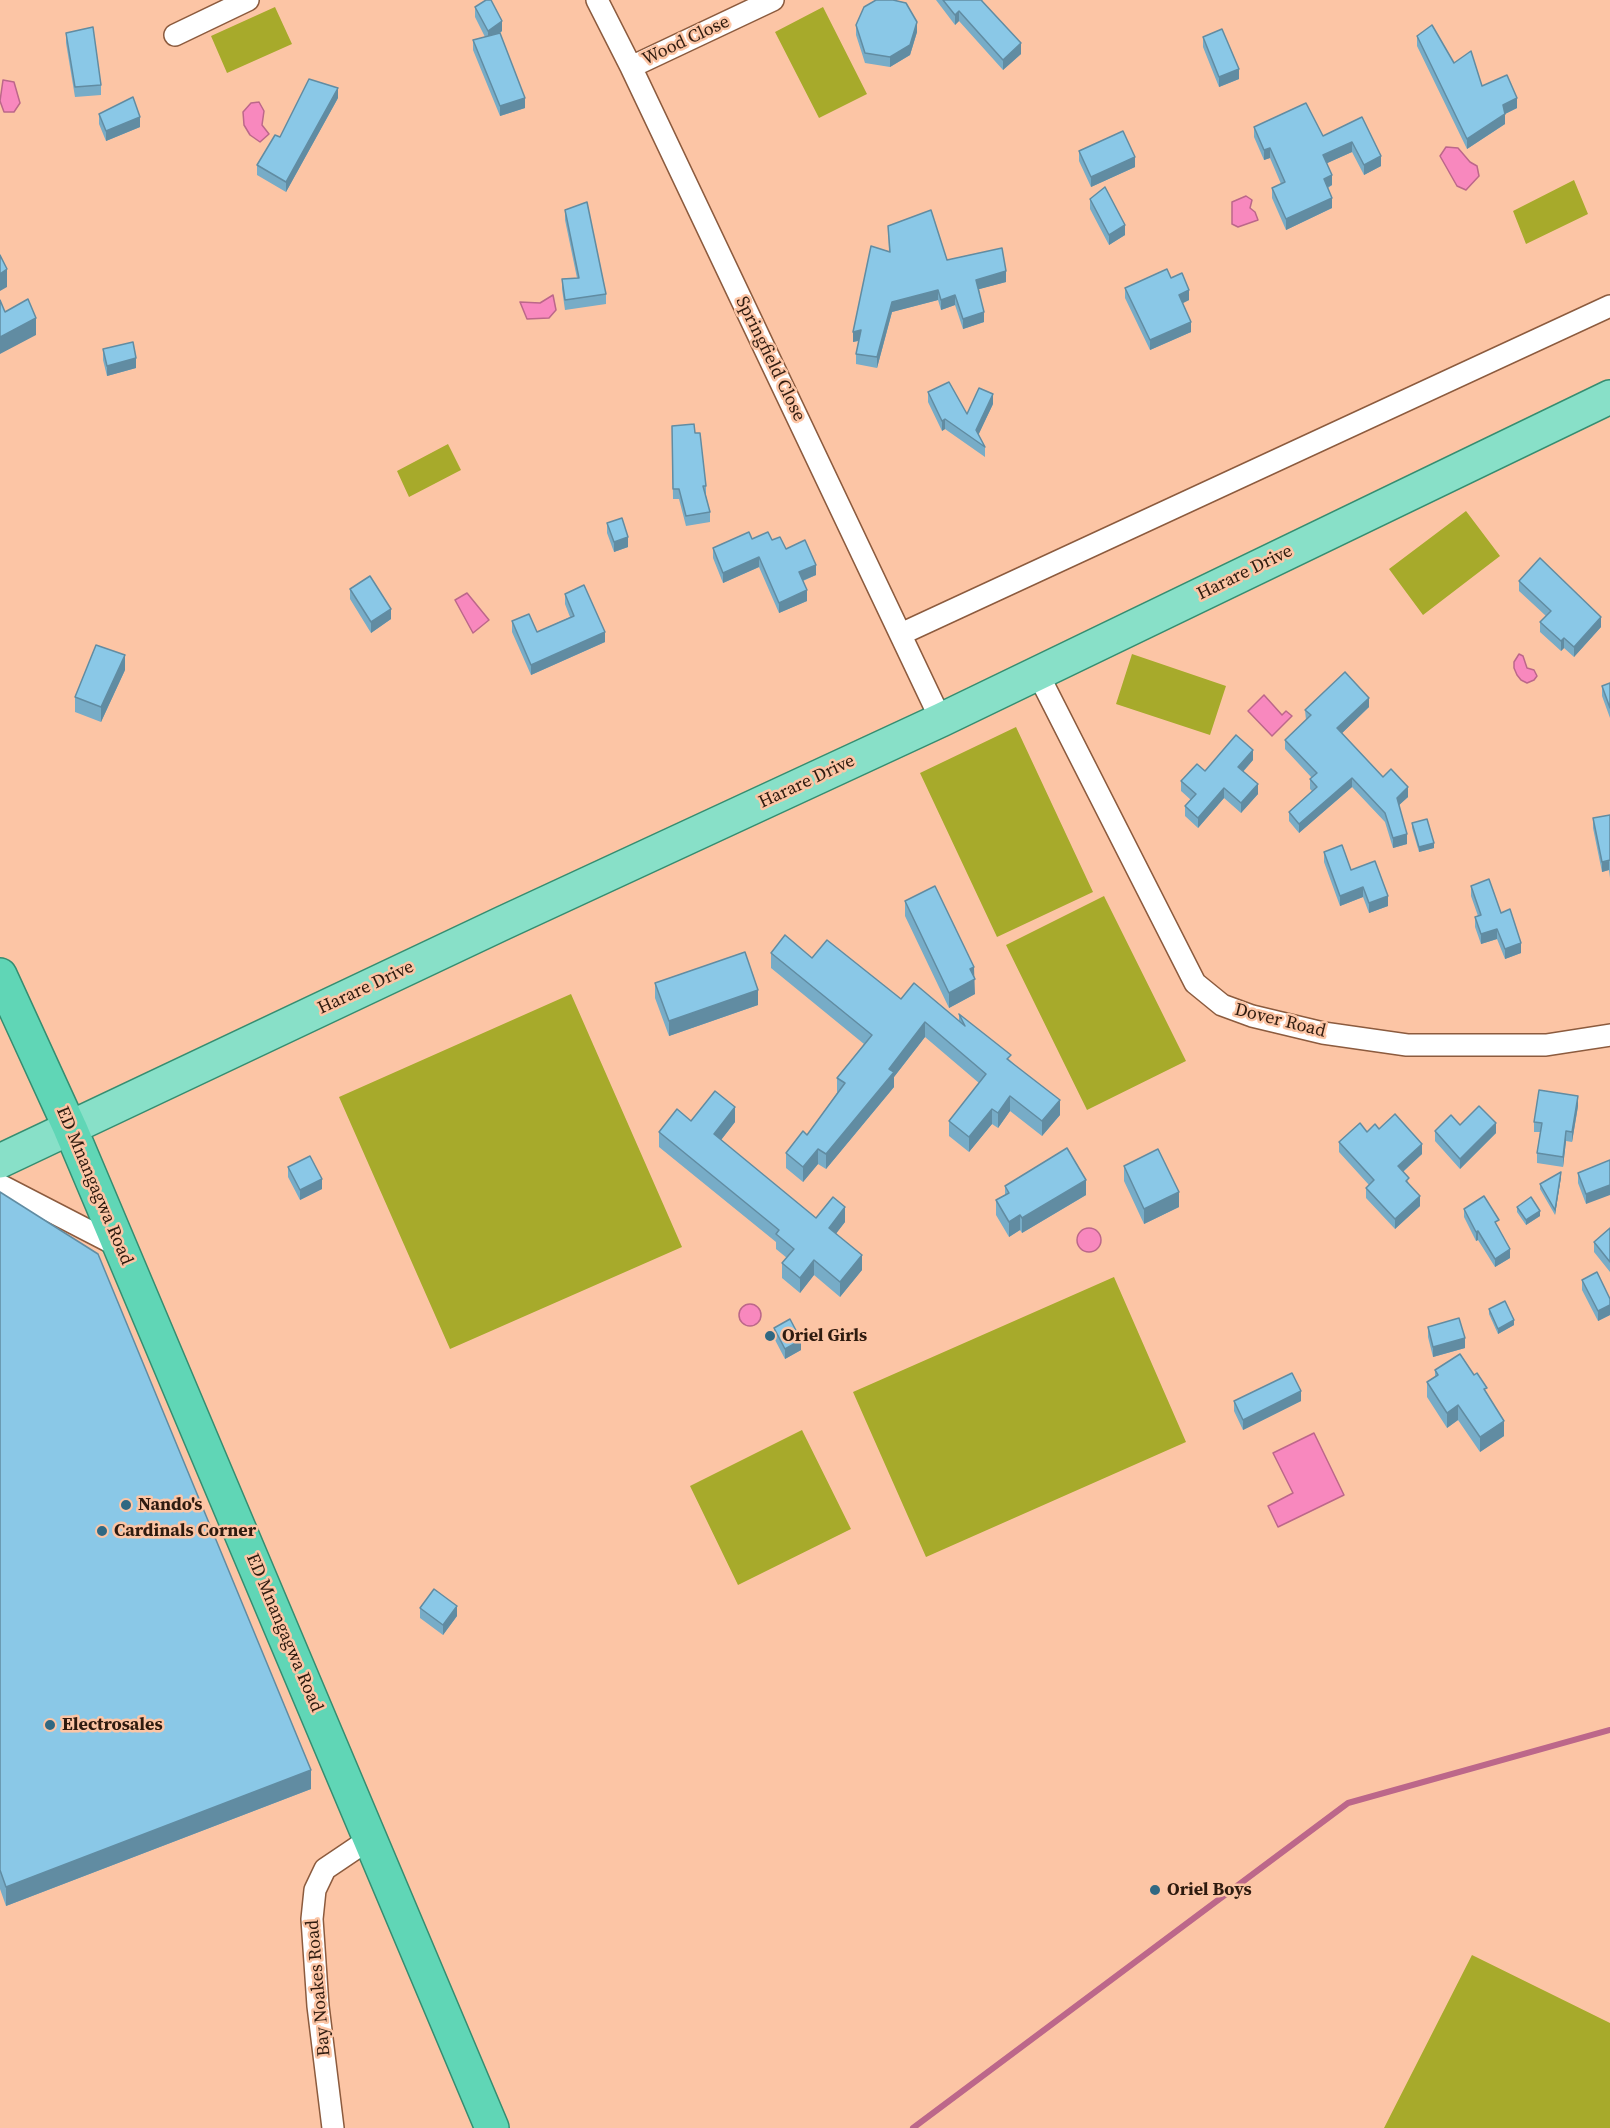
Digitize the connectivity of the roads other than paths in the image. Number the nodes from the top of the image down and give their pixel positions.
1 (248, 0) edge
2 (597, 0) edge
3 (773, 0) edge
4 (175, 35) dead end
5 (631, 68) junction
6 (1610, 306) edge
7 (1610, 397) edge
8 (901, 634) junction
9 (1038, 674) junction
10 (941, 720) junction
11 (0, 975) edge
12 (1610, 1035) edge
13 (70, 1128) junction
14 (0, 1161) edge
15 (0, 1185) edge
16 (120, 1247) junction
17 (371, 1838) junction
18 (333, 2128) edge
19 (492, 2128) edge

1 - 4 street
2 - 5 street, Springfield Close
3 - 5 street, Wood Close
5 - 8 street, Springfield Close
6 - 8 street
7 - 9 main road, Harare Drive
8 - 10 street, Springfield Close
9 - 10 main road, Harare Drive
9 - 12 street, Dover Road
10 - 13 main road, Harare Drive
11 - 13 highway, ED Mnangagwa Road
13 - 14 main road, Harare Drive
13 - 16 highway, ED Mnangagwa Road
15 - 16 street
16 - 17 highway, ED Mnangagwa Road
17 - 18 street, Bay Noakes Road
17 - 19 highway, ED Mnangagwa Road

